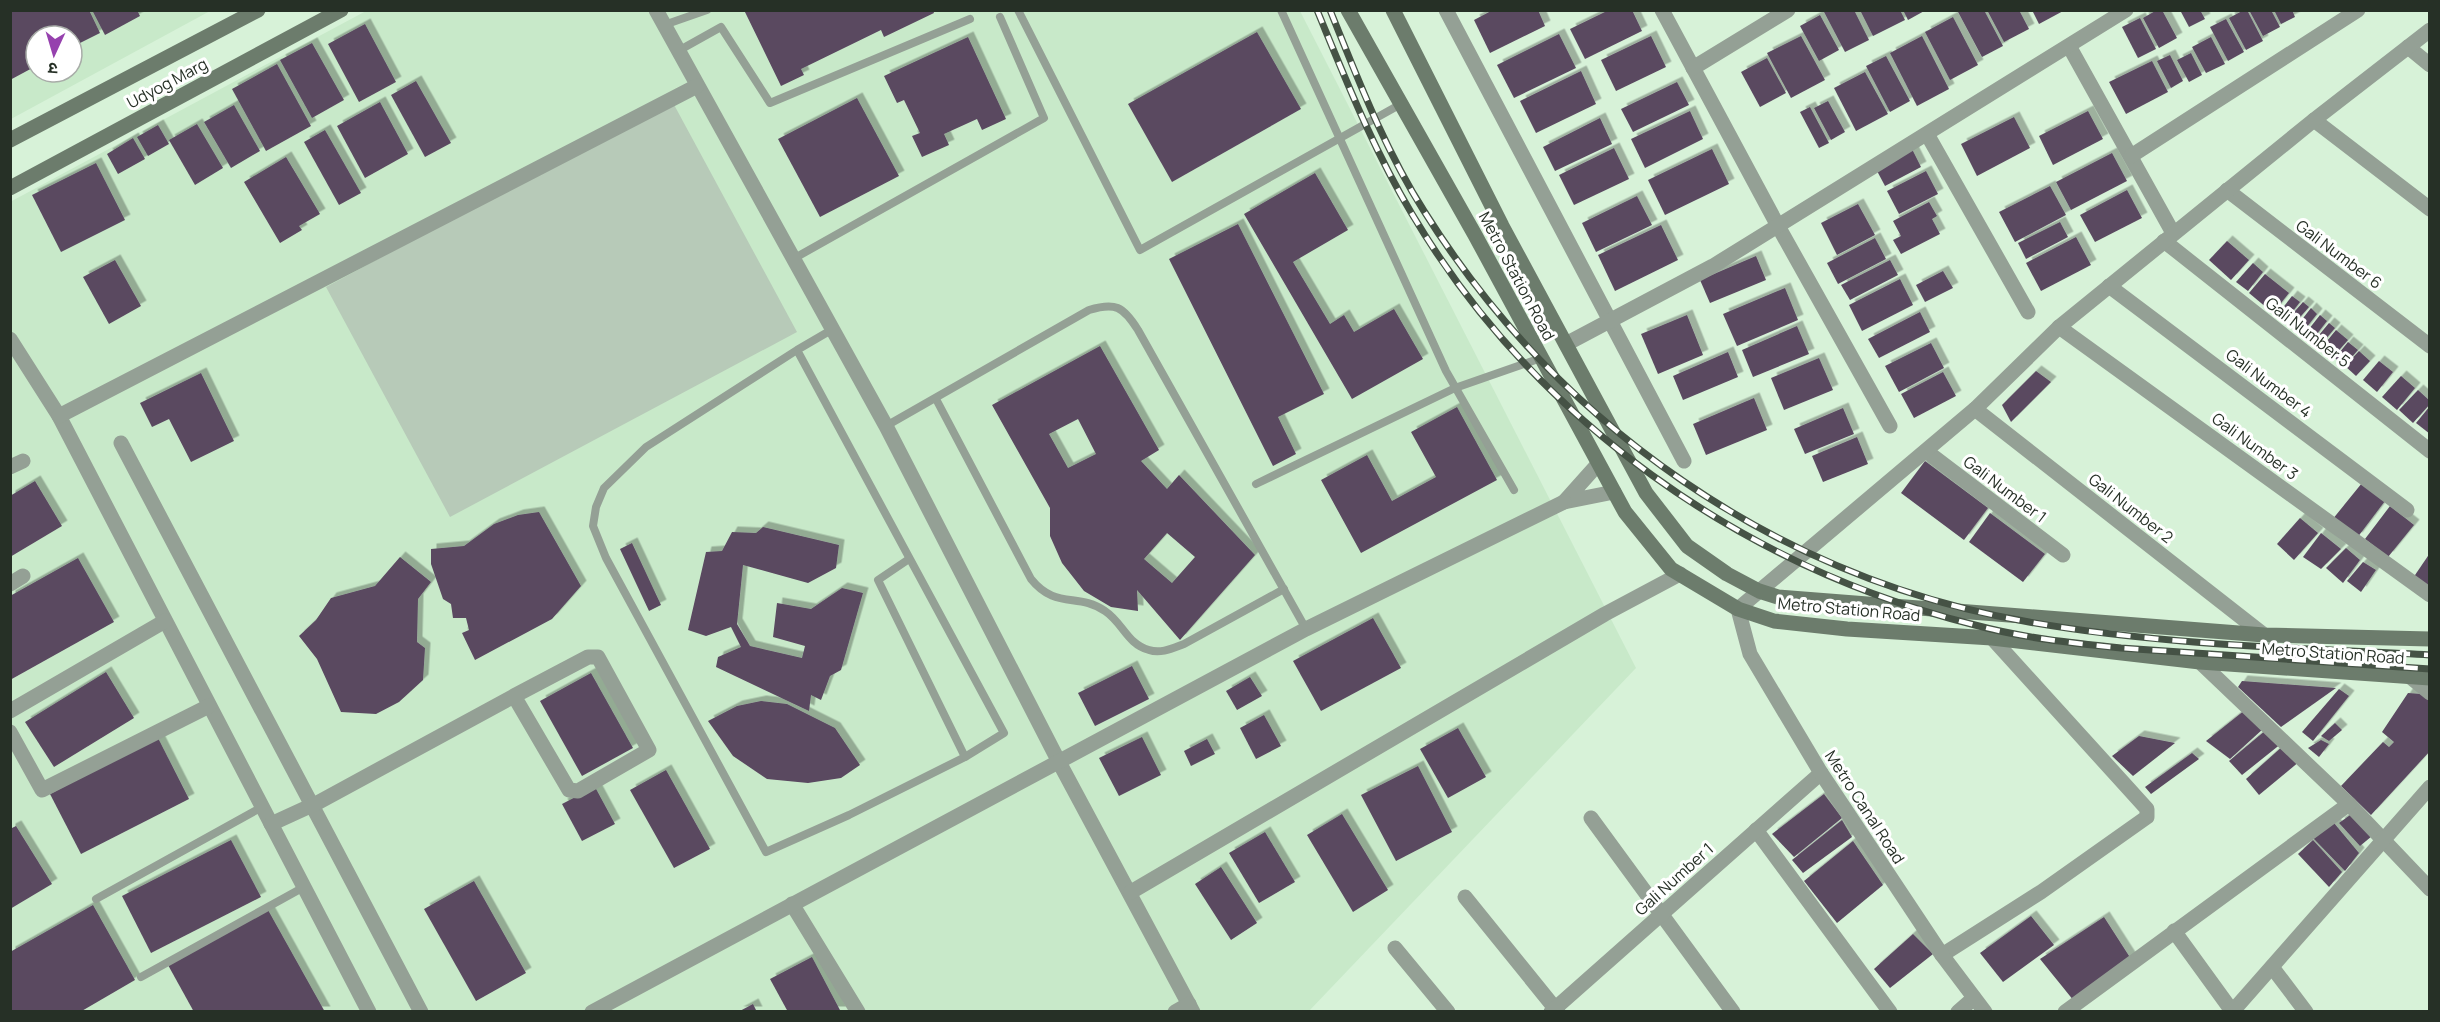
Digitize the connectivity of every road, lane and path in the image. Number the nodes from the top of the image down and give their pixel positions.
1 (258, 10) edge
2 (341, 10) edge
3 (656, 10) edge
4 (1018, 10) edge
5 (1281, 10) edge
6 (1348, 10) edge
7 (1393, 10) edge
8 (1446, 10) edge
9 (1662, 10) edge
10 (1788, 10) edge
11 (2127, 10) edge
12 (2358, 10) edge
13 (706, 11) edge
14 (1000, 17) dead end
15 (970, 19) dead end
16 (664, 25) junction
17 (2430, 30) edge
18 (2069, 46) junction
19 (2408, 47) junction
20 (678, 51) junction
21 (2430, 65) edge
22 (1692, 68) junction
23 (697, 86) junction
24 (1401, 104) junction
25 (2314, 120) junction
26 (1927, 134) junction
27 (1339, 138) junction
28 (10, 140) edge
29 (2131, 156) junction
30 (10, 188) edge
31 (2227, 190) junction
32 (2430, 209) edge
33 (1778, 226) junction
34 (2168, 237) junction
35 (793, 259) junction
36 (2109, 286) junction
37 (2028, 312) dead end
38 (1610, 321) junction
39 (2059, 327) junction
40 (832, 329) junction
41 (10, 339) edge
42 (1566, 344) junction
43 (2430, 346) edge
44 (796, 350) junction
45 (1541, 358) junction
46 (1455, 388) junction
47 (936, 399) junction
48 (1975, 409) junction
49 (59, 416) junction
50 (886, 426) junction
51 (1890, 426) dead end
52 (121, 443) dead end
53 (1926, 451) junction
54 (2430, 451) edge
55 (1684, 461) dead end
56 (1598, 464) junction
57 (1256, 484) dead end
58 (1514, 490) dead end
59 (1614, 492) junction
60 (1564, 502) junction
61 (2407, 510) dead end
62 (2063, 555) dead end
63 (909, 559) junction
64 (1680, 574) junction
65 (1284, 589) junction
66 (1759, 591) junction
67 (2430, 595) edge
68 (1738, 609) junction
69 (165, 621) junction
70 (1306, 629) junction
71 (2264, 635) junction
72 (1992, 638) junction
73 (2430, 639) edge
74 (2200, 662) junction
75 (2409, 676) junction
76 (2430, 678) edge
77 (2430, 693) edge
78 (514, 696) junction
79 (209, 706) junction
80 (10, 711) edge
81 (10, 732) edge
82 (965, 757) junction
83 (1059, 762) junction
84 (1821, 773) junction
85 (2430, 787) edge
86 (2349, 804) junction
87 (311, 806) junction
88 (262, 807) junction
89 (1591, 818) dead end
90 (271, 824) junction
91 (1756, 830) junction
92 (2383, 839) junction
93 (304, 887) junction
94 (2430, 889) edge
95 (1131, 892) junction
96 (1465, 897) dead end
97 (96, 900) dead end
98 (792, 904) junction
99 (1662, 914) junction
100 (2174, 932) junction
101 (1395, 948) dead end
102 (1941, 955) junction
103 (2272, 967) junction
104 (141, 977) dead end
105 (1974, 998) junction
106 (1191, 1007) edge
107 (1555, 1010) edge
108 (369, 1011) edge
109 (422, 1011) edge
110 (592, 1011) edge
111 (858, 1011) edge
112 (1175, 1011) edge
113 (1448, 1011) edge
114 (1733, 1011) edge
115 (1890, 1011) edge
116 (1958, 1011) edge
117 (1985, 1011) edge
118 (2065, 1011) edge
119 (2232, 1011) edge
120 (2306, 1011) edge

1 - 28 street, Udyog Marg
2 - 30 street, Udyog Marg
3 - 16 street
4 - 27 lane
5 - 27 lane
6 - 24 street, Metro Station Road
7 - 42 street, Metro Station Road
8 - 38 street
9 - 22 street
10 - 22 street
11 - 18 street
12 - 29 street
13 - 16 lane
14 - 35 lane
15 - 20 lane
16 - 20 street
17 - 19 street
18 - 26 street
18 - 29 street
19 - 21 street
19 - 25 street
20 - 23 street
22 - 33 street
23 - 35 street
23 - 49 street
24 - 27 lane
24 - 45 street, Metro Station Road
25 - 31 street
25 - 32 street
26 - 33 street
26 - 37 street
27 - 46 lane
29 - 34 street
31 - 34 street
31 - 43 street, Gali Number 6
33 - 38 street
33 - 51 street
34 - 36 street
34 - 54 street, Gali Number 5
35 - 40 street
36 - 39 street
36 - 61 street, Gali Number 4
38 - 42 street
38 - 55 street
39 - 48 street
39 - 67 street, Gali Number 3
40 - 44 lane
40 - 50 street
41 - 49 street
42 - 66 street, Metro Station Road
44 - 63 lane
44 - 82 lane
45 - 46 lane
45 - 56 street, Metro Station Road
46 - 57 lane
46 - 58 lane
47 - 50 lane
47 - 65 lane
47 - 65 lane
48 - 53 street
48 - 71 street, Gali Number 2
49 - 69 street
50 - 83 street
52 - 87 street
53 - 62 street, Gali Number 1
53 - 66 street
56 - 59 street, Metro Station Road
56 - 60 street
59 - 60 street
59 - 64 street, Metro Station Road
60 - 70 street
63 - 82 lane
63 - 82 lane
64 - 68 street, Metro Station Road
64 - 95 street
65 - 70 lane
66 - 68 street
66 - 71 street, Metro Station Road
68 - 72 street, Metro Station Road
68 - 84 street, Metro Canal Road
69 - 79 street
69 - 80 street
70 - 83 street
71 - 73 street, Metro Station Road
72 - 74 street, Metro Station Road
72 - 102 street
74 - 75 street, Metro Station Road
74 - 86 street
75 - 76 street, Metro Station Road
75 - 77 street
78 - 78 street
78 - 87 street
79 - 81 street
79 - 88 street
83 - 95 street
83 - 98 street
84 - 91 street, Gali Number 1
84 - 102 street, Metro Canal Road
85 - 92 street
86 - 92 street
86 - 100 street
87 - 90 street
87 - 109 street
88 - 90 street
88 - 97 lane
89 - 99 street
90 - 93 street
91 - 99 street, Gali Number 1
91 - 115 street
92 - 94 street
92 - 103 street
93 - 104 lane
93 - 108 street
95 - 106 street
96 - 107 street
98 - 110 street
98 - 111 street
99 - 107 street, Gali Number 1
99 - 114 street
100 - 118 street
100 - 119 street
101 - 113 street
102 - 105 street, Metro Canal Road
103 - 119 street
103 - 120 street
105 - 116 street
105 - 117 street, Metro Canal Road
106 - 112 street

